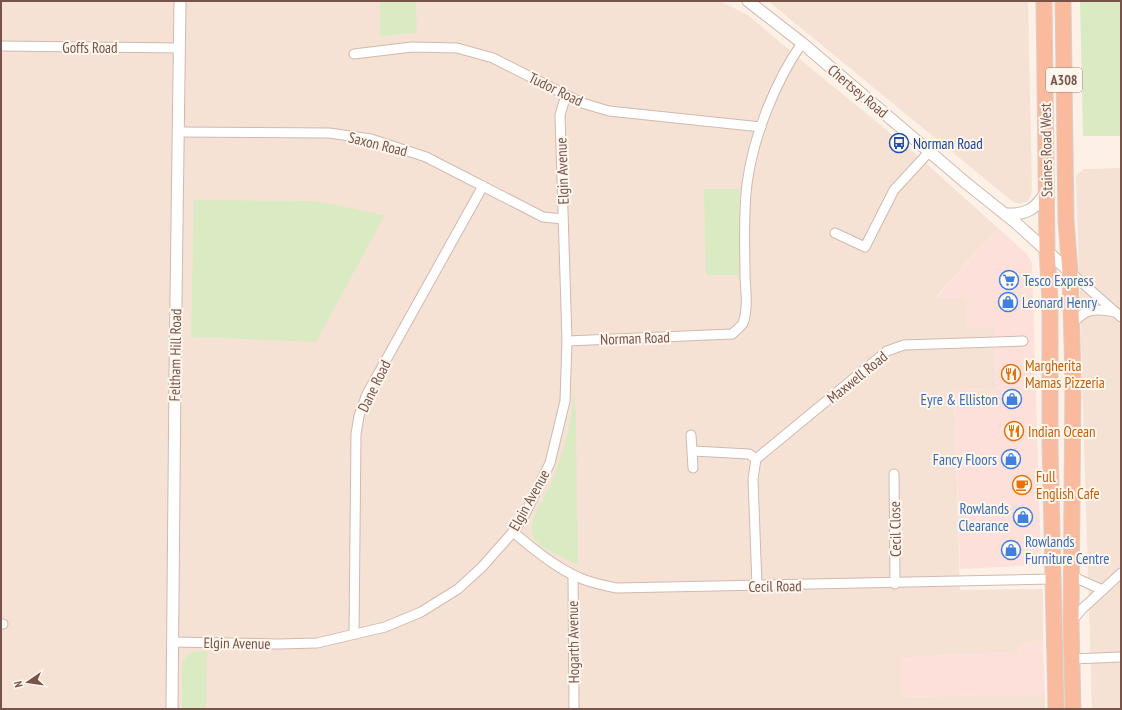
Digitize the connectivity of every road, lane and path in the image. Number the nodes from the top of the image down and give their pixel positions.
1 (180, 1) edge
2 (748, 1) edge
3 (1044, 1) edge
4 (1063, 1) edge
5 (802, 43) junction
6 (1, 46) edge
7 (180, 48) junction
8 (354, 54) dead end
9 (566, 95) junction
10 (761, 127) junction
11 (178, 132) junction
12 (929, 152) junction
13 (483, 186) junction
14 (1046, 192) junction
15 (1005, 214) junction
16 (563, 219) junction
17 (1066, 221) junction
18 (835, 233) dead end
19 (1047, 250) junction
20 (1070, 272) junction
21 (1050, 301) junction
22 (1119, 315) edge
23 (1072, 326) junction
24 (567, 341) junction
25 (1023, 341) dead end
26 (691, 435) dead end
27 (693, 451) junction
28 (756, 459) junction
29 (693, 468) dead end
30 (894, 474) dead end
31 (512, 532) junction
32 (1071, 571) junction
33 (1121, 573) edge
34 (573, 575) junction
35 (1054, 579) junction
36 (895, 584) junction
37 (757, 586) junction
38 (1103, 590) junction
39 (1071, 622) junction
40 (354, 634) junction
41 (172, 642) junction
42 (1121, 657) edge
43 (1072, 660) junction
44 (172, 709) edge
45 (574, 709) edge
46 (1056, 709) edge
47 (1073, 709) edge

1 - 7 street, Feltham Hill Road
2 - 5 street, Chertsey Road
3 - 14 highway, Staines Road West / A308
4 - 17 highway, A308
5 - 10 street, Norman Road
5 - 12 street, Chertsey Road
6 - 7 street, Goffs Road
7 - 11 street, Feltham Hill Road
8 - 9 street, Tudor Road
9 - 10 street, Tudor Road
9 - 16 street, Elgin Avenue
10 - 24 street, Norman Road
11 - 13 street, Saxon Road
11 - 41 street, Feltham Hill Road
12 - 15 street, Chertsey Road
12 - 18 street
13 - 16 street, Saxon Road
13 - 40 street, Dane Road
14 - 15 street
14 - 19 highway, Staines Road West / A308
15 - 19 street, Chertsey Road
16 - 24 street, Elgin Avenue
17 - 19 highway
17 - 20 highway, A308
19 - 20 street, Chertsey Road
19 - 21 highway, A308
20 - 21 highway
20 - 22 street
20 - 23 highway, A308
21 - 35 highway, A308
22 - 23 street
23 - 32 highway, A308
24 - 31 street, Elgin Avenue
25 - 28 street, Maxwell Road
26 - 27 street
27 - 28 street
27 - 29 street
28 - 37 street
30 - 36 street, Cecil Close
31 - 34 street, Cecil Road
31 - 40 street, Elgin Avenue
32 - 38 street
32 - 39 highway, A308
33 - 38 street
34 - 37 street, Cecil Road
34 - 45 street, Hogarth Avenue
35 - 36 street, Cecil Road
35 - 46 highway, A308
36 - 37 street, Cecil Road
38 - 39 street
39 - 43 highway, A308
40 - 41 street, Elgin Avenue
41 - 44 street, Feltham Hill Road
42 - 43 street
43 - 47 highway, A308

